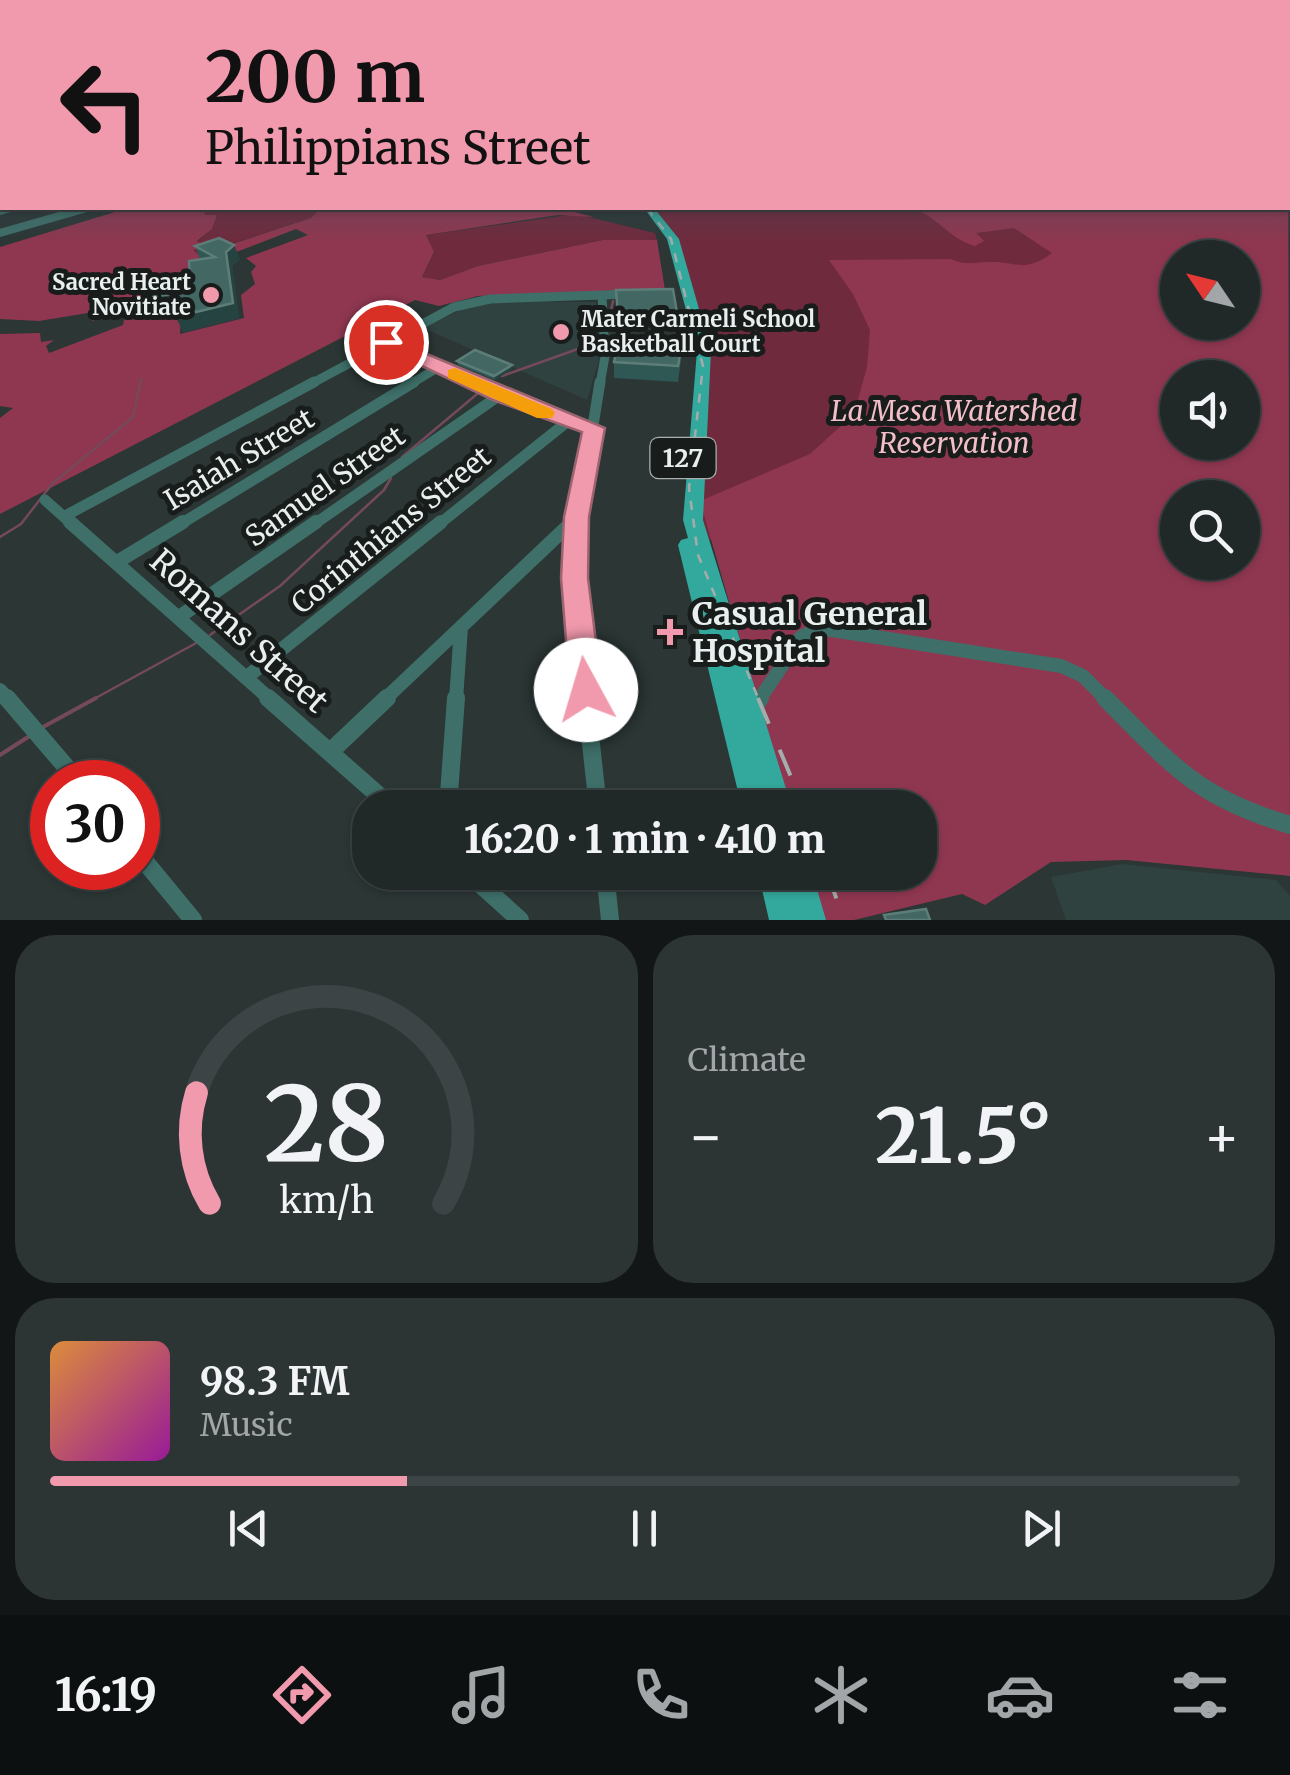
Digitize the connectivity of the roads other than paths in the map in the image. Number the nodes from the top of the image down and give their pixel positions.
1 (79, 210) edge
2 (646, 210) edge
3 (0, 234) edge
4 (636, 294) edge
5 (602, 295) junction
6 (386, 342) junction
7 (439, 367) junction
8 (500, 395) junction
9 (566, 422) junction
10 (594, 428) junction
11 (45, 500) dead end
12 (66, 516) junction
13 (577, 517) junction
14 (117, 562) junction
15 (179, 618) junction
16 (461, 627) junction
17 (247, 678) junction
18 (0, 690) edge
19 (742, 714) junction
20 (330, 752) junction
21 (60, 760) edge
22 (373, 790) edge
23 (449, 790) edge
24 (596, 790) edge
25 (753, 790) edge
26 (771, 790) edge
27 (1290, 826) edge
28 (160, 880) edge
29 (486, 890) edge
30 (606, 890) edge
31 (776, 890) edge
32 (802, 890) edge
33 (193, 920) edge
34 (520, 920) edge
35 (610, 920) edge
36 (784, 920) edge
37 (811, 920) edge

1 - 3 street
2 - 19 main road, 127
4 - 5 street
5 - 6 street
5 - 10 street
6 - 7 street
6 - 12 street
7 - 8 street
7 - 14 street, Isaiah Street
8 - 9 street
8 - 15 street, Samuel Street
9 - 10 street
9 - 17 street, Corinthians Street
10 - 13 street
11 - 12 street, Romans Street
12 - 14 street, Romans Street
13 - 16 street
13 - 24 street
14 - 15 street, Romans Street
15 - 17 street, Romans Street
16 - 20 street
16 - 23 street
17 - 20 street, Romans Street
18 - 21 street
19 - 25 main road, 127
19 - 26 main road, 127
19 - 27 street
20 - 22 street, Romans Street
28 - 33 street
29 - 34 street
30 - 35 street
31 - 36 main road
32 - 37 main road

